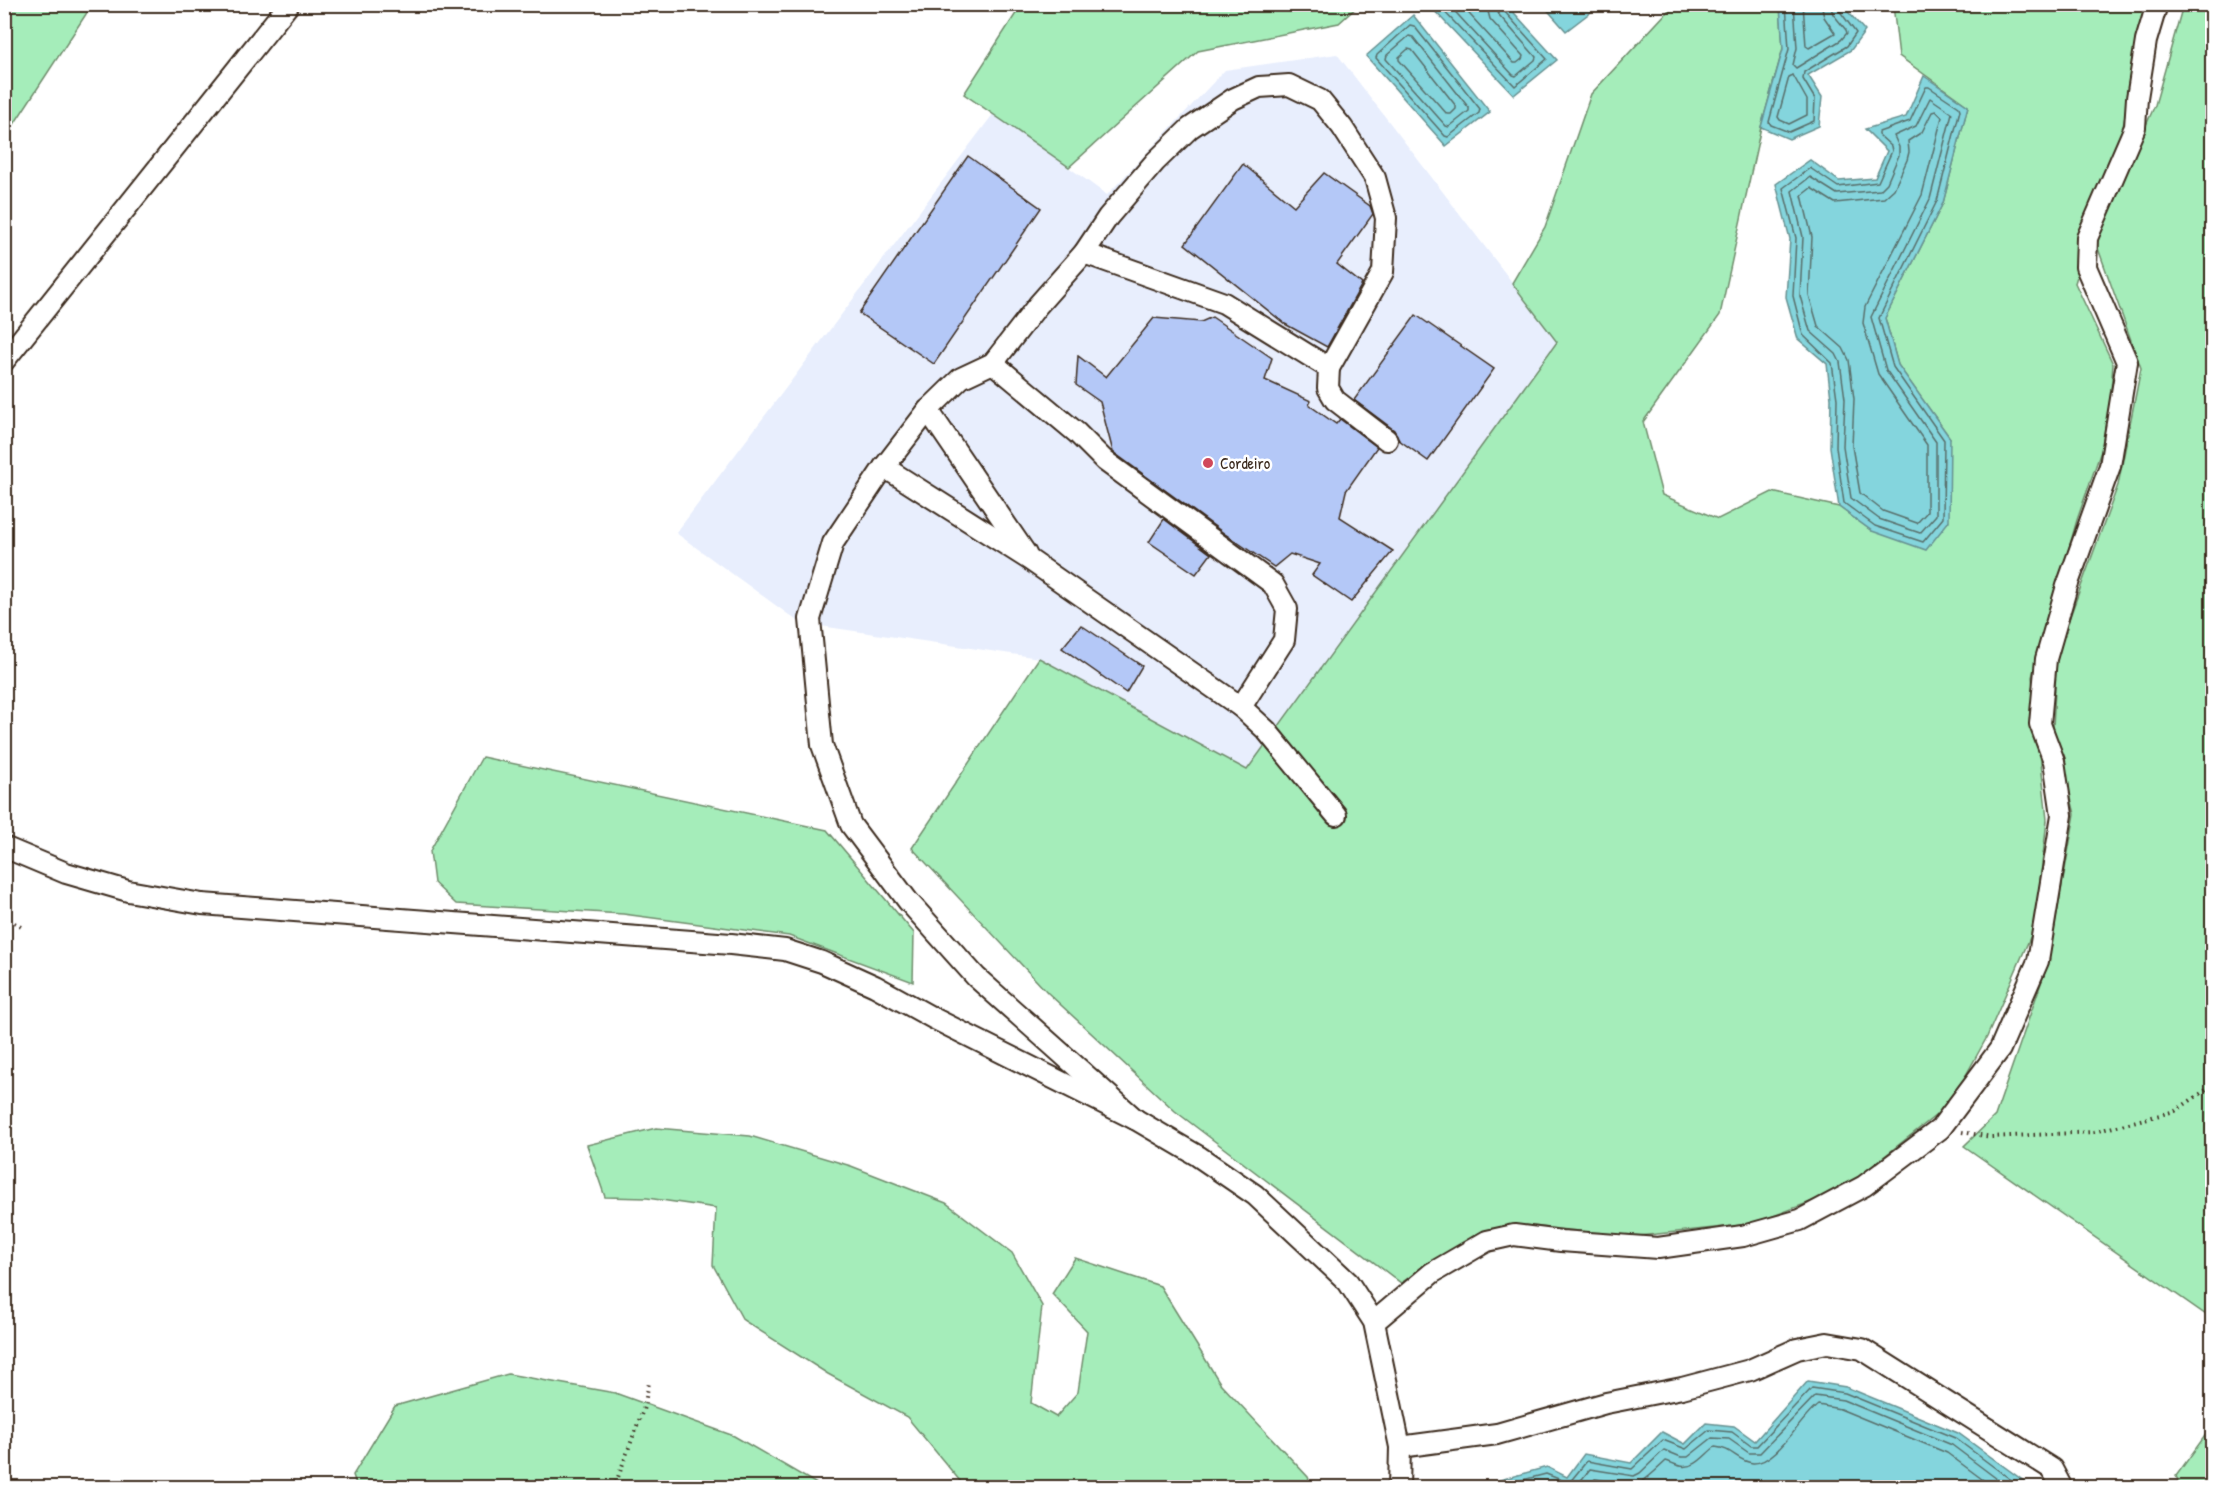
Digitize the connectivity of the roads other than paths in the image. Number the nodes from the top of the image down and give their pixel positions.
1 (289, 4) edge
2 (2157, 4) edge
3 (1084, 253) junction
4 (4, 361) edge
5 (993, 363) junction
6 (1329, 368) junction
7 (927, 410) junction
8 (1387, 440) dead end
9 (884, 467) junction
10 (1030, 560) junction
11 (1241, 707) junction
12 (1336, 815) dead end
13 (4, 847) edge
14 (1135, 1119) junction
15 (1374, 1322) junction
16 (1401, 1447) junction
17 (1399, 1488) edge
18 (2062, 1488) edge

1 - 4 street
2 - 15 street
3 - 5 street
3 - 6 street
3 - 6 street
5 - 7 street
5 - 11 street
6 - 8 street
7 - 9 street
7 - 10 street
9 - 10 street
9 - 14 street
10 - 11 street
11 - 12 street
13 - 14 street
14 - 15 street
15 - 16 street
16 - 17 street
16 - 18 street

